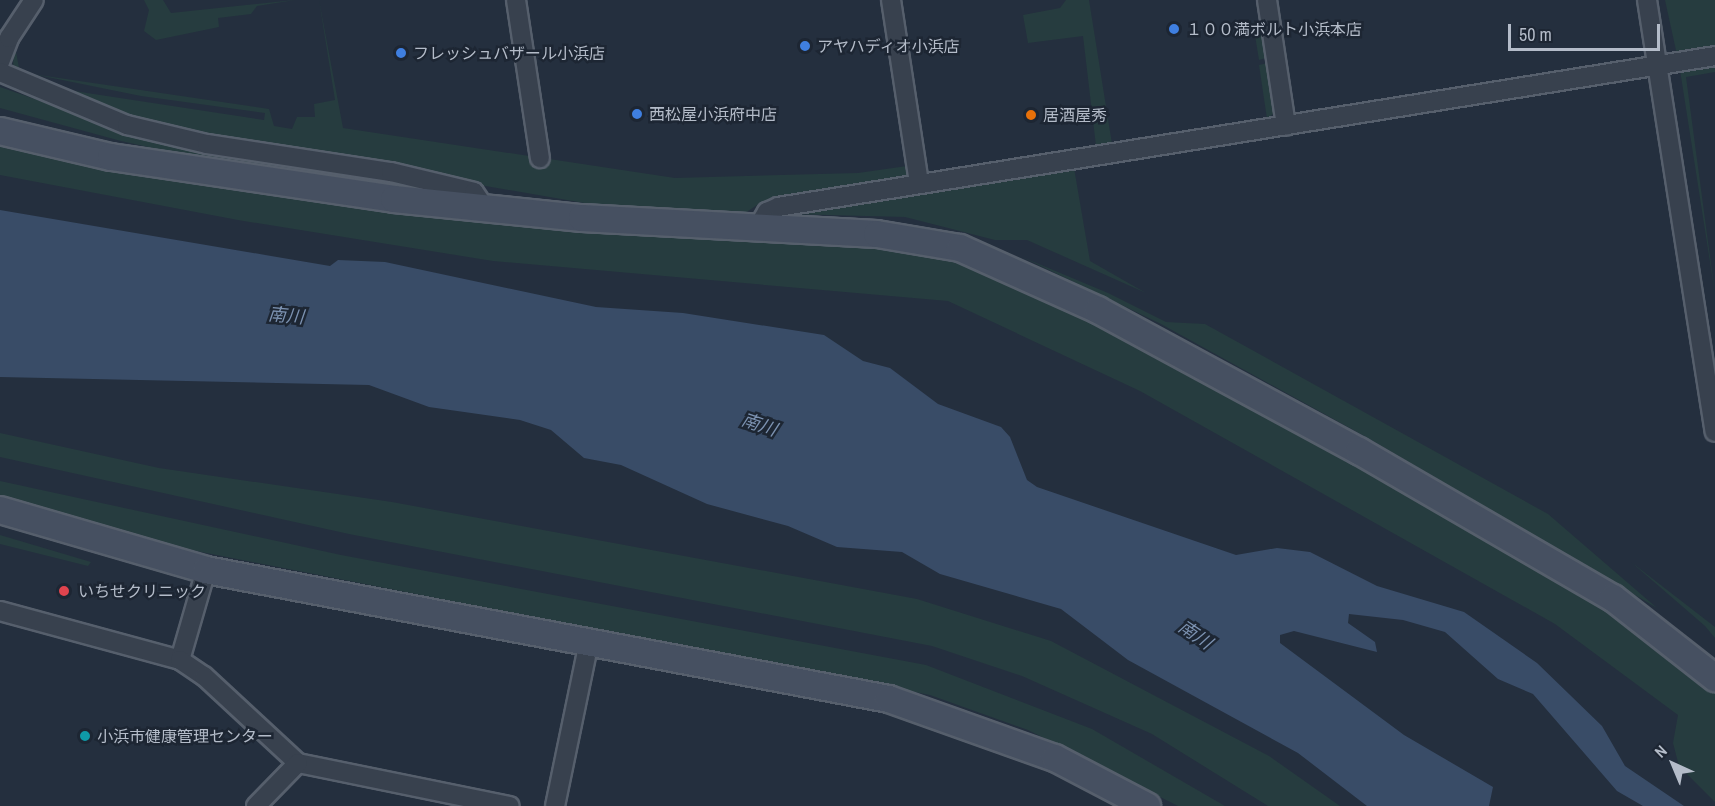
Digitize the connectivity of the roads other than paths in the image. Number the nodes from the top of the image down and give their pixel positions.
1 (34, 0) edge
2 (516, 0) edge
3 (891, 0) edge
4 (1267, 0) edge
5 (1647, 0) edge
6 (1715, 56) edge
7 (0, 62) edge
8 (1658, 66) junction
9 (0, 72) edge
10 (1286, 126) junction
11 (0, 131) edge
12 (540, 158) dead end
13 (919, 184) junction
14 (486, 210) junction
15 (757, 229) junction
16 (1715, 432) edge
17 (0, 510) edge
18 (206, 570) junction
19 (0, 611) edge
20 (589, 642) junction
21 (180, 660) junction
22 (1715, 678) edge
23 (298, 763) junction
24 (256, 806) edge
25 (510, 806) edge
26 (555, 806) edge
27 (1147, 806) edge

1 - 7 street
2 - 12 street
3 - 13 street
4 - 10 street
5 - 8 street
6 - 8 street
8 - 10 street
8 - 16 street
9 - 14 street
10 - 13 street
11 - 14 street
13 - 15 street
14 - 15 street
15 - 22 street
17 - 18 street
18 - 20 street
18 - 21 street
19 - 21 street
20 - 26 street
20 - 27 street
21 - 23 street
23 - 24 street
23 - 25 street

